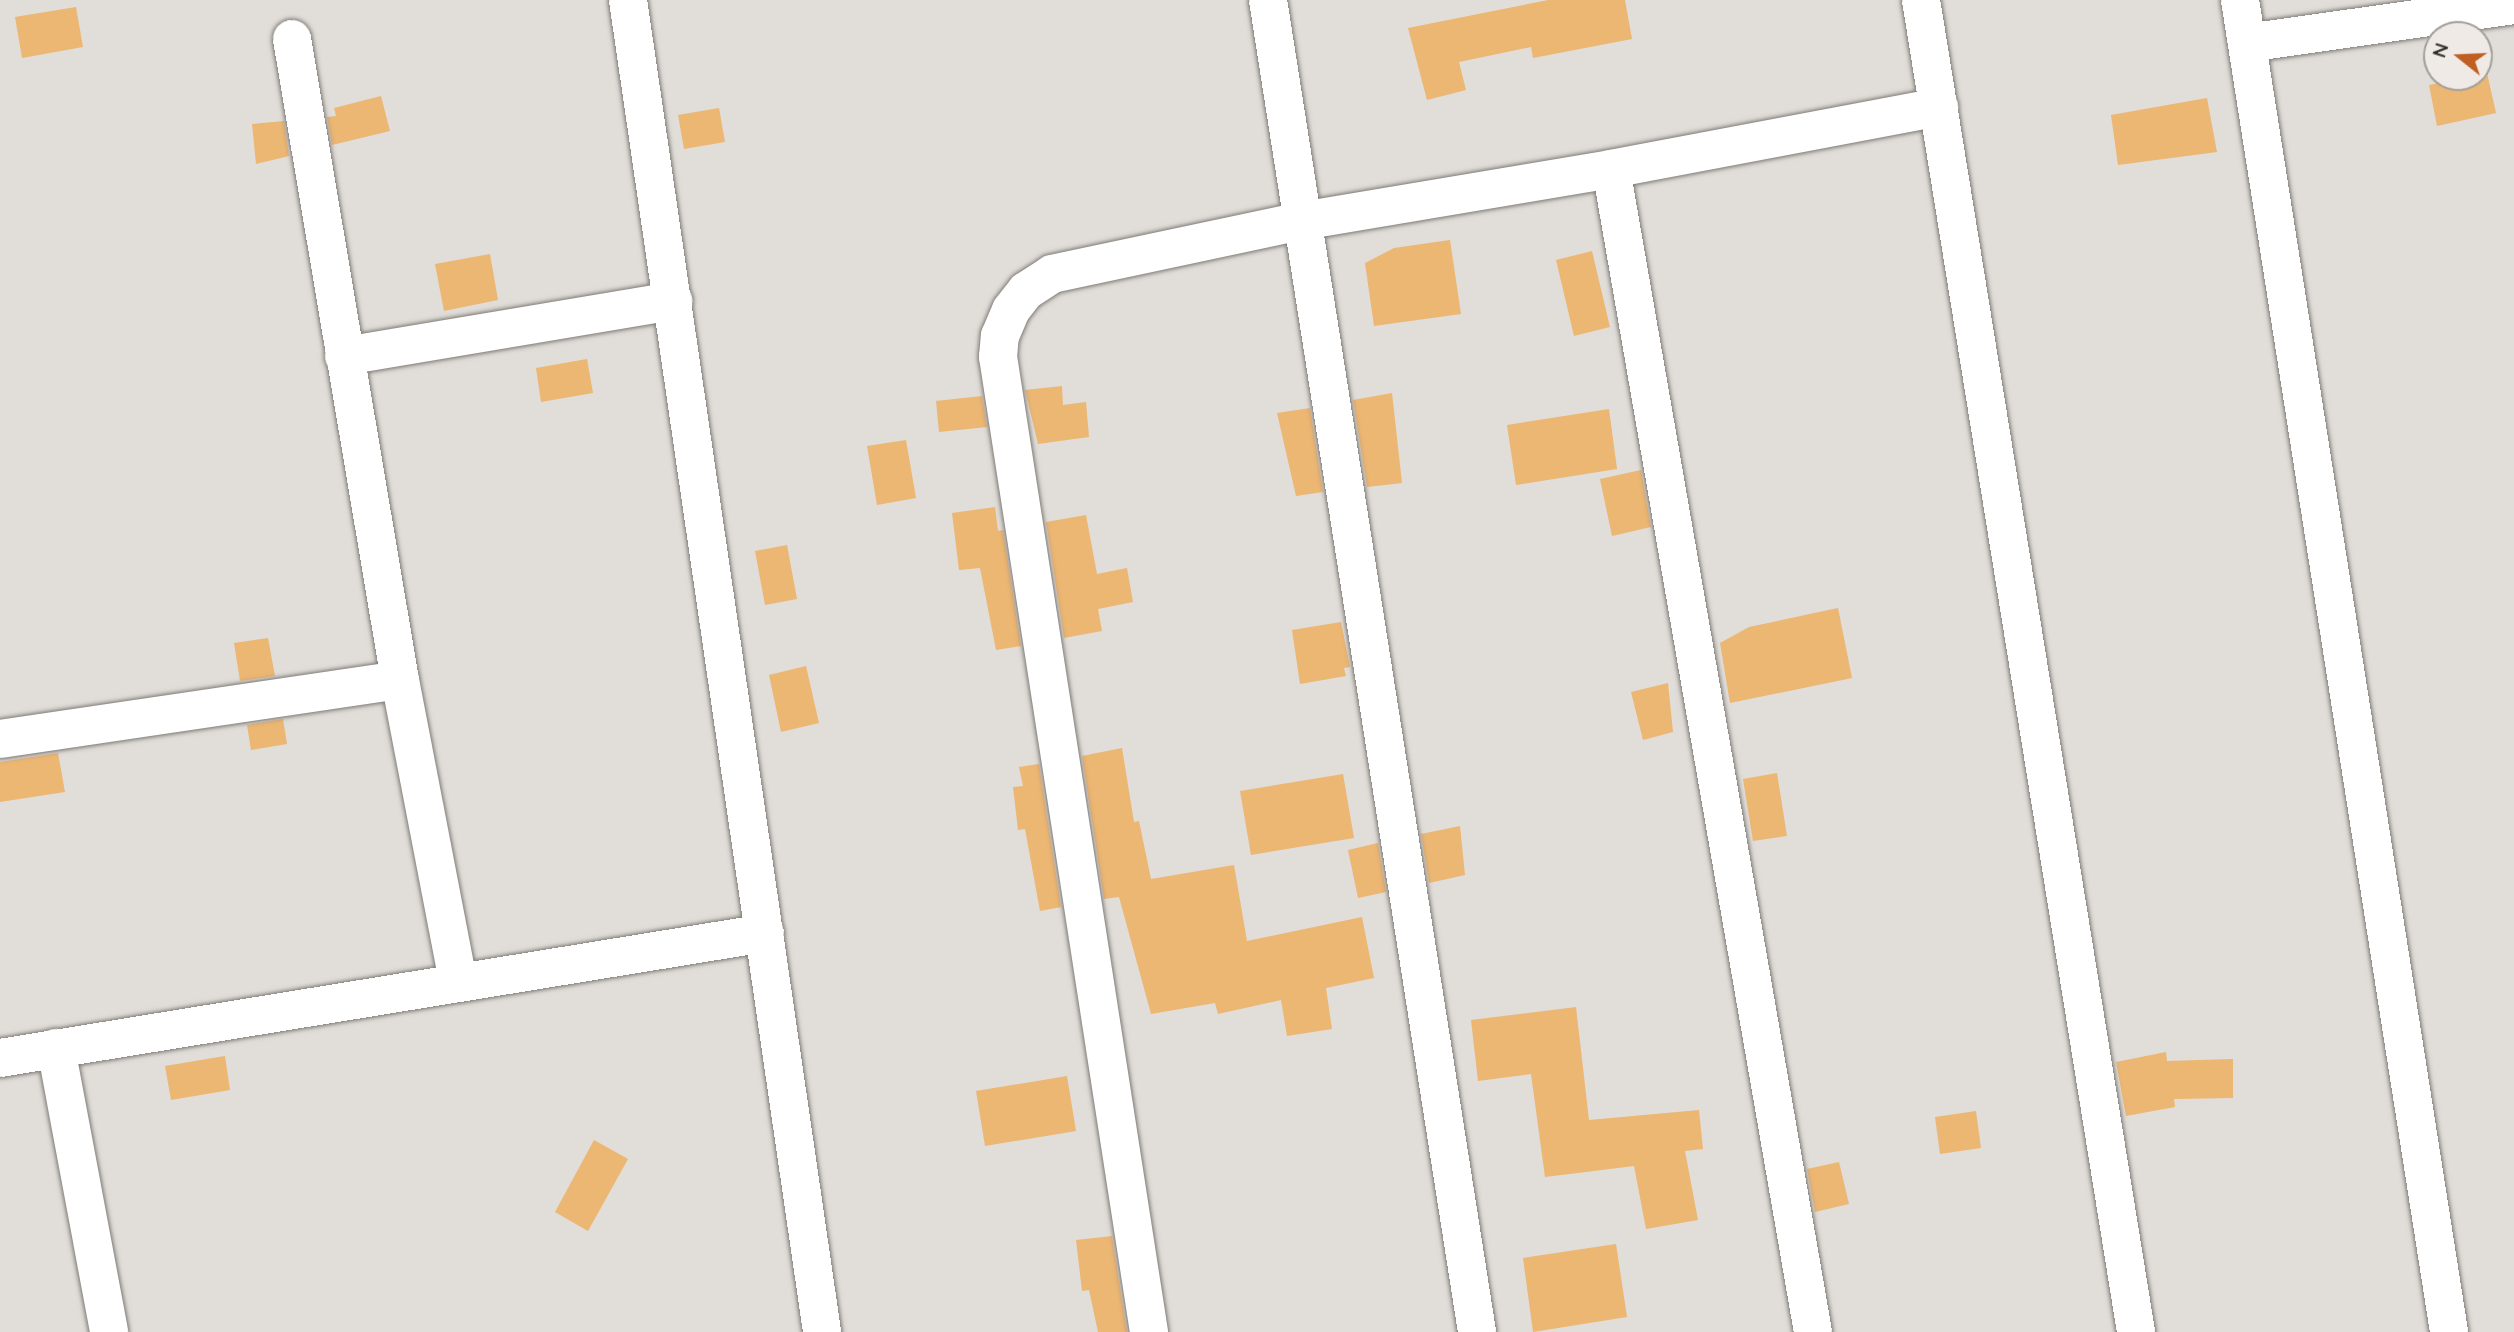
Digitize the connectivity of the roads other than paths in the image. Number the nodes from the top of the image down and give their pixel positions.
1 (628, 0) edge
2 (1268, 0) edge
3 (1921, 0) edge
4 (2240, 0) edge
5 (2514, 5) edge
6 (292, 39) dead end
7 (2247, 43) junction
8 (1939, 107) junction
9 (1611, 169) junction
10 (1301, 221) junction
11 (673, 301) junction
12 (344, 356) junction
13 (400, 680) junction
14 (0, 739) edge
15 (765, 933) junction
16 (458, 982) junction
17 (56, 1048) junction
18 (0, 1058) edge
19 (109, 1332) edge
20 (822, 1332) edge
21 (1149, 1332) edge
22 (1477, 1332) edge
23 (1813, 1332) edge
24 (2136, 1332) edge
25 (2449, 1332) edge

1 - 11 street
2 - 10 street
3 - 8 street
4 - 7 street
5 - 7 street
6 - 12 street
7 - 25 street
8 - 9 street
8 - 24 street
9 - 10 street
9 - 23 street
10 - 21 street
10 - 22 street
11 - 12 street
11 - 15 street
12 - 13 street
13 - 14 street
13 - 16 street
15 - 16 street
15 - 20 street
16 - 17 street
17 - 18 street
17 - 19 street

